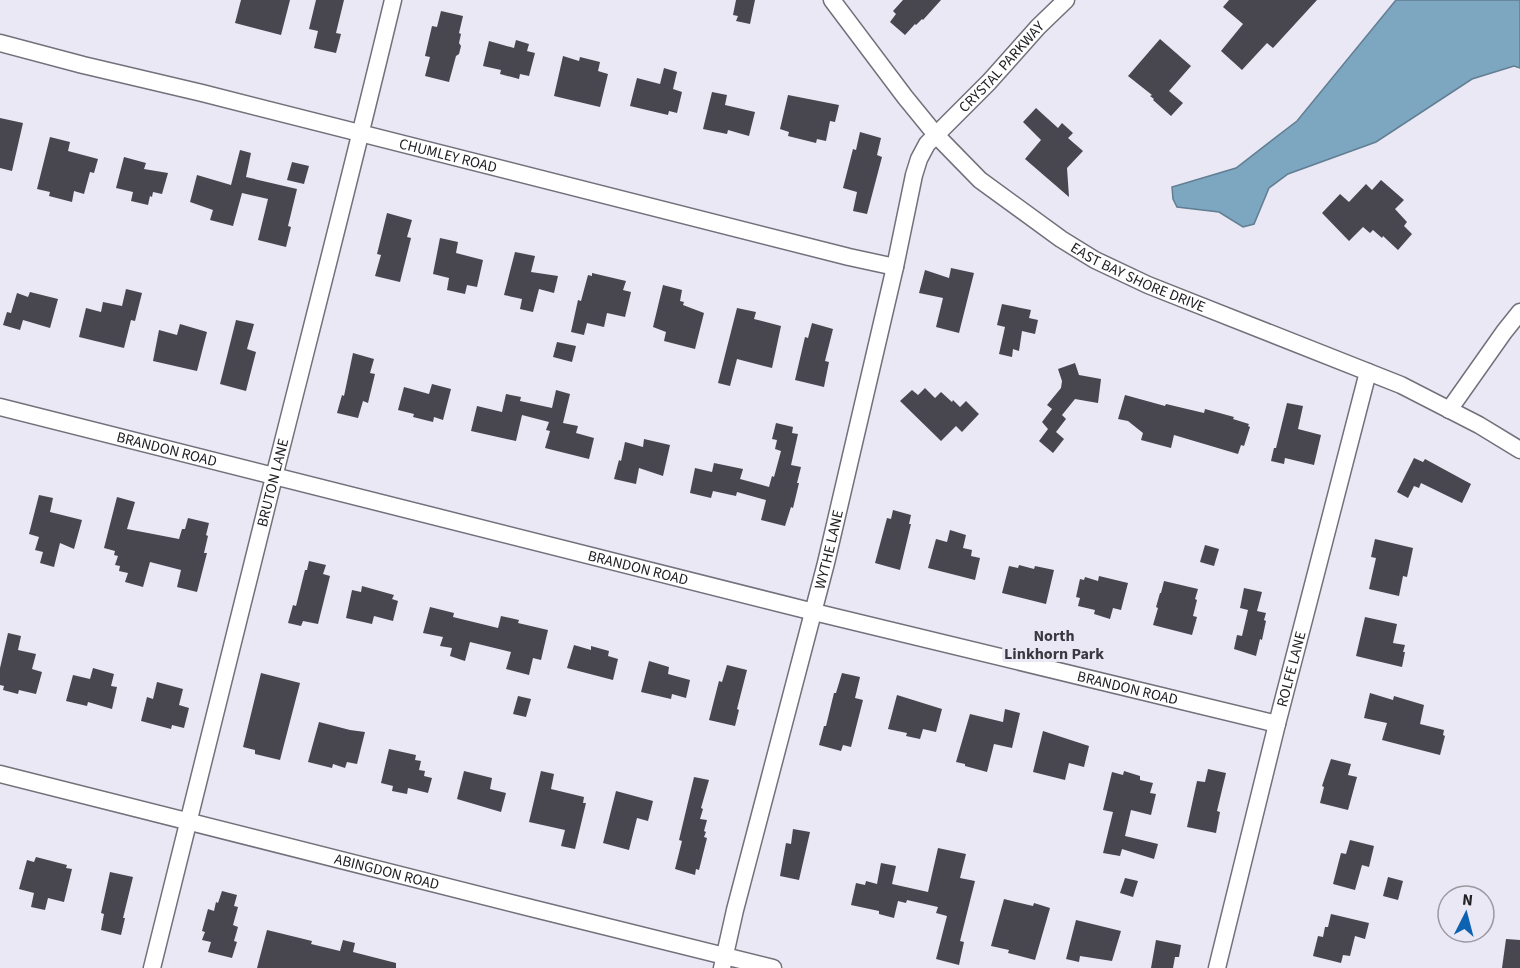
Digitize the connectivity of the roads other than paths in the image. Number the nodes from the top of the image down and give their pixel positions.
1 (393, 0) edge
2 (832, 0) edge
3 (1066, 0) edge
4 (0, 43) edge
5 (361, 134) junction
6 (936, 135) junction
7 (895, 267) junction
8 (1520, 312) edge
9 (1368, 372) junction
10 (0, 407) edge
11 (1449, 410) junction
12 (1520, 450) edge
13 (274, 476) junction
14 (814, 612) junction
15 (1277, 724) junction
16 (0, 774) edge
17 (188, 822) junction
18 (723, 962) edge
19 (152, 968) edge
20 (773, 968) edge
21 (1217, 968) edge

1 - 5 street, BRUTON LANE
2 - 6 street, EAST BAY SHORE DRIVE
3 - 6 street, CRYSTAL PARKWAY
4 - 5 street, CHUMLEY ROAD
5 - 7 street, CHUMLEY ROAD
5 - 13 street, BRUTON LANE
6 - 7 street, WYTHE LANE
6 - 9 street, EAST BAY SHORE DRIVE
7 - 14 street, WYTHE LANE
8 - 11 street
9 - 11 street, EAST BAY SHORE DRIVE
9 - 15 street, ROLFE LANE
10 - 13 street, BRANDON ROAD
11 - 12 street, EAST BAY SHORE DRIVE
13 - 14 street, BRANDON ROAD
13 - 17 street, BRUTON LANE
14 - 15 street, BRANDON ROAD
14 - 18 street, WYTHE LANE
15 - 21 street, ROLFE LANE
16 - 17 street, ABINGDON ROAD
17 - 18 street, ABINGDON ROAD
17 - 19 street, BRUTON LANE
18 - 20 street, ABINGDON ROAD

